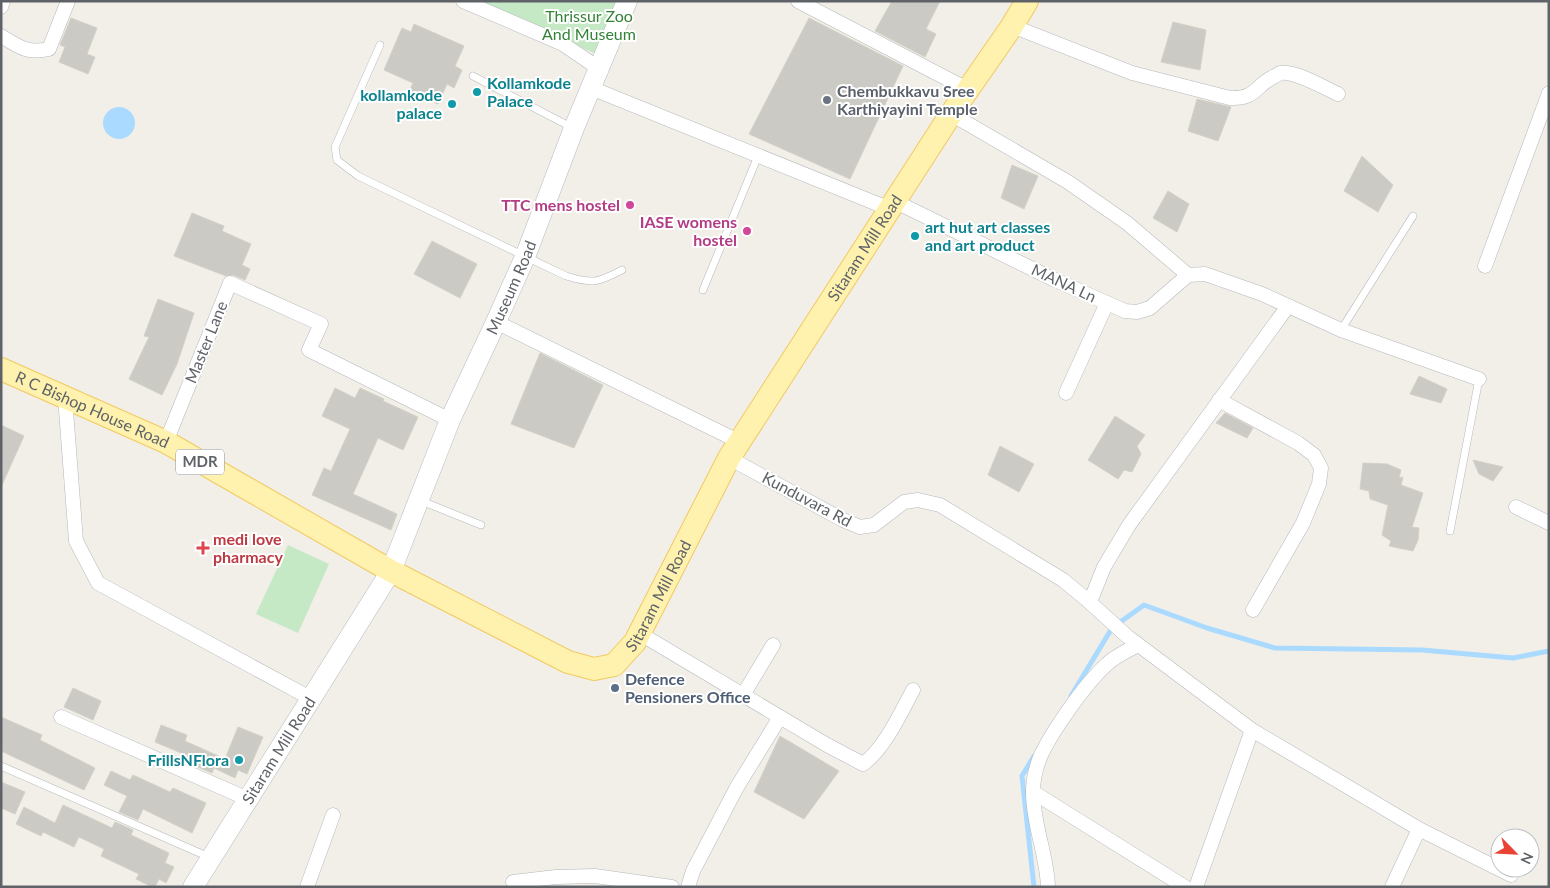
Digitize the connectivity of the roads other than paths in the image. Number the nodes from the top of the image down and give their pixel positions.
1 (3, 1) edge
2 (68, 1) edge
3 (463, 1) edge
4 (627, 1) edge
5 (798, 1) edge
6 (1026, 1) edge
7 (1, 7) edge
8 (1012, 26) junction
9 (1, 36) edge
10 (380, 46) dead end
11 (598, 68) junction
12 (473, 76) dead end
13 (591, 88) junction
14 (967, 89) junction
15 (1549, 93) edge
16 (1338, 94) dead end
17 (951, 114) junction
18 (574, 128) junction
19 (758, 156) junction
20 (892, 205) junction
21 (1413, 216) dead end
22 (525, 256) junction
23 (1485, 266) dead end
24 (622, 270) dead end
25 (1188, 275) junction
26 (703, 290) dead end
27 (1107, 303) junction
28 (1288, 306) junction
29 (496, 322) junction
30 (1341, 330) junction
31 (1, 369) edge
32 (1479, 379) joint
33 (1066, 393) dead end
34 (65, 397) junction
35 (1220, 400) junction
36 (450, 420) junction
37 (166, 442) junction
38 (735, 450) junction
39 (419, 500) junction
40 (1516, 507) dead end
41 (1549, 523) edge
42 (482, 525) dead end
43 (1450, 532) dead end
44 (391, 571) junction
45 (1090, 602) junction
46 (1253, 610) dead end
47 (639, 633) junction
48 (1133, 641) junction
49 (773, 645) dead end
50 (913, 690) dead end
51 (743, 695) junction
52 (310, 698) junction
53 (60, 717) dead end
54 (780, 717) junction
55 (1252, 730) junction
56 (1, 766) edge
57 (1033, 792) junction
58 (248, 799) junction
59 (332, 815) dead end
60 (1419, 829) junction
61 (211, 858) junction
62 (1490, 864) edge
63 (513, 882) dead end
64 (193, 887) edge
65 (307, 887) edge
66 (672, 887) edge
67 (688, 887) edge
68 (1048, 887) edge
69 (1185, 887) edge
70 (1196, 887) edge
71 (1392, 887) edge

1 - 7 street
2 - 9 street
3 - 11 street
4 - 11 main road, Museum Road
5 - 14 street
6 - 8 main road, Sitaram Mill Road
8 - 14 main road, Sitaram Mill Road
8 - 16 street
10 - 22 lane
11 - 13 main road, Museum Road
12 - 18 lane
13 - 18 main road, Museum Road
13 - 19 street, MANA Ln
14 - 17 main road, Sitaram Mill Road
15 - 23 street
17 - 20 main road, Sitaram Mill Road
17 - 25 street
18 - 22 main road, Museum Road
19 - 20 street, MANA Ln
19 - 26 lane
20 - 27 street, MANA Ln
20 - 38 main road, Sitaram Mill Road
21 - 30 lane
22 - 24 lane
22 - 29 main road, Museum Road
25 - 27 street, MANA Ln
25 - 28 street
27 - 33 street
28 - 30 street
28 - 35 street
29 - 36 main road, Museum Road
29 - 38 street, Kunduvara Rd
30 - 32 street
31 - 34 main road, R C Bishop House Road / MDR
32 - 43 lane
34 - 37 main road, R C Bishop House Road / MDR
34 - 52 street
35 - 45 street
35 - 46 street
36 - 37 street, Master Lane
36 - 39 main road, Museum Road
37 - 44 main road, R C Bishop House Road / MDR
38 - 45 street, Kunduvara Rd
38 - 47 main road, Sitaram Mill Road
39 - 42 lane
39 - 44 main road, Museum Road
40 - 41 street
44 - 47 main road, Sitaram Mill Road
44 - 52 main road, Sitaram Mill Road
45 - 48 street
47 - 51 street
48 - 55 street
48 - 57 street
49 - 51 street
50 - 54 street
51 - 54 street
52 - 58 main road, Sitaram Mill Road
53 - 58 street
54 - 67 street
55 - 60 street
55 - 70 street
56 - 61 lane
57 - 68 street
57 - 69 street
58 - 61 main road, Sitaram Mill Road
59 - 65 street
60 - 62 street
60 - 71 street
61 - 64 main road, Sitaram Mill Road
63 - 66 street

